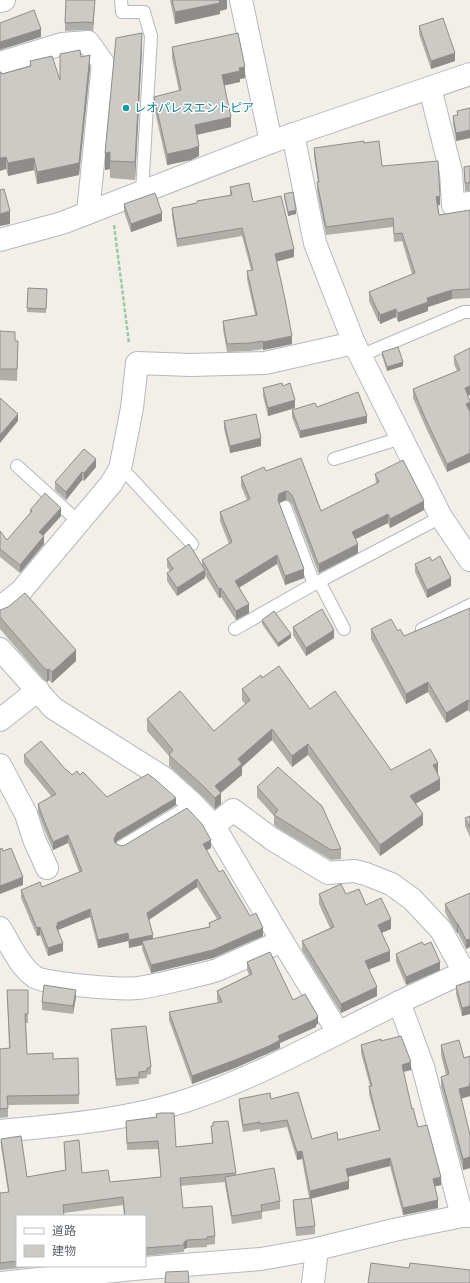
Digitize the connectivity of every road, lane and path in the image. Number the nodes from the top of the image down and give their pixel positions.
1 (4, 0) edge
2 (121, 0) edge
3 (241, 0) edge
4 (0, 2) edge
5 (0, 63) edge
6 (470, 74) edge
7 (430, 88) junction
8 (293, 134) junction
9 (271, 142) junction
10 (142, 192) junction
11 (470, 203) edge
12 (111, 204) junction
13 (88, 213) junction
14 (0, 240) edge
15 (470, 312) edge
16 (357, 349) junction
17 (137, 363) junction
18 (401, 438) junction
19 (334, 459) dead end
20 (17, 466) dead end
21 (120, 469) junction
22 (285, 507) dead end
23 (441, 517) junction
24 (79, 522) junction
25 (192, 544) dead end
26 (470, 560) edge
27 (316, 583) junction
28 (470, 605) edge
29 (0, 608) edge
30 (235, 629) dead end
31 (344, 629) dead end
32 (422, 629) edge
33 (0, 649) edge
34 (38, 690) junction
35 (0, 720) edge
36 (0, 765) edge
37 (193, 804) junction
38 (214, 826) junction
39 (121, 847) edge
40 (47, 868) dead end
41 (0, 928) edge
42 (282, 941) junction
43 (467, 971) edge
44 (398, 1002) junction
45 (338, 1032) junction
46 (0, 1131) edge
47 (466, 1216) edge
48 (317, 1249) junction
49 (132, 1276) edge
50 (0, 1283) edge
51 (313, 1283) edge

1 - 4 street
2 - 10 lane
3 - 9 street
5 - 13 street
6 - 7 street
7 - 8 street
7 - 11 street
8 - 9 street
8 - 16 street
9 - 10 street
10 - 12 street
12 - 13 street
12 - 17 path
13 - 14 street
15 - 16 lane
16 - 17 street
16 - 18 street
17 - 21 street
18 - 19 lane
18 - 23 street
20 - 24 lane
21 - 24 street
21 - 25 lane
22 - 27 lane
23 - 26 street
23 - 27 lane
24 - 29 street
27 - 30 lane
27 - 31 lane
28 - 32 lane
33 - 34 street
34 - 35 street
34 - 37 street
36 - 40 street
37 - 38 street
37 - 39 lane
38 - 42 street
38 - 43 street
41 - 42 street
42 - 45 street
43 - 44 street
44 - 45 street
44 - 47 street
45 - 46 street
47 - 48 street
48 - 49 street
48 - 51 street
49 - 50 street

